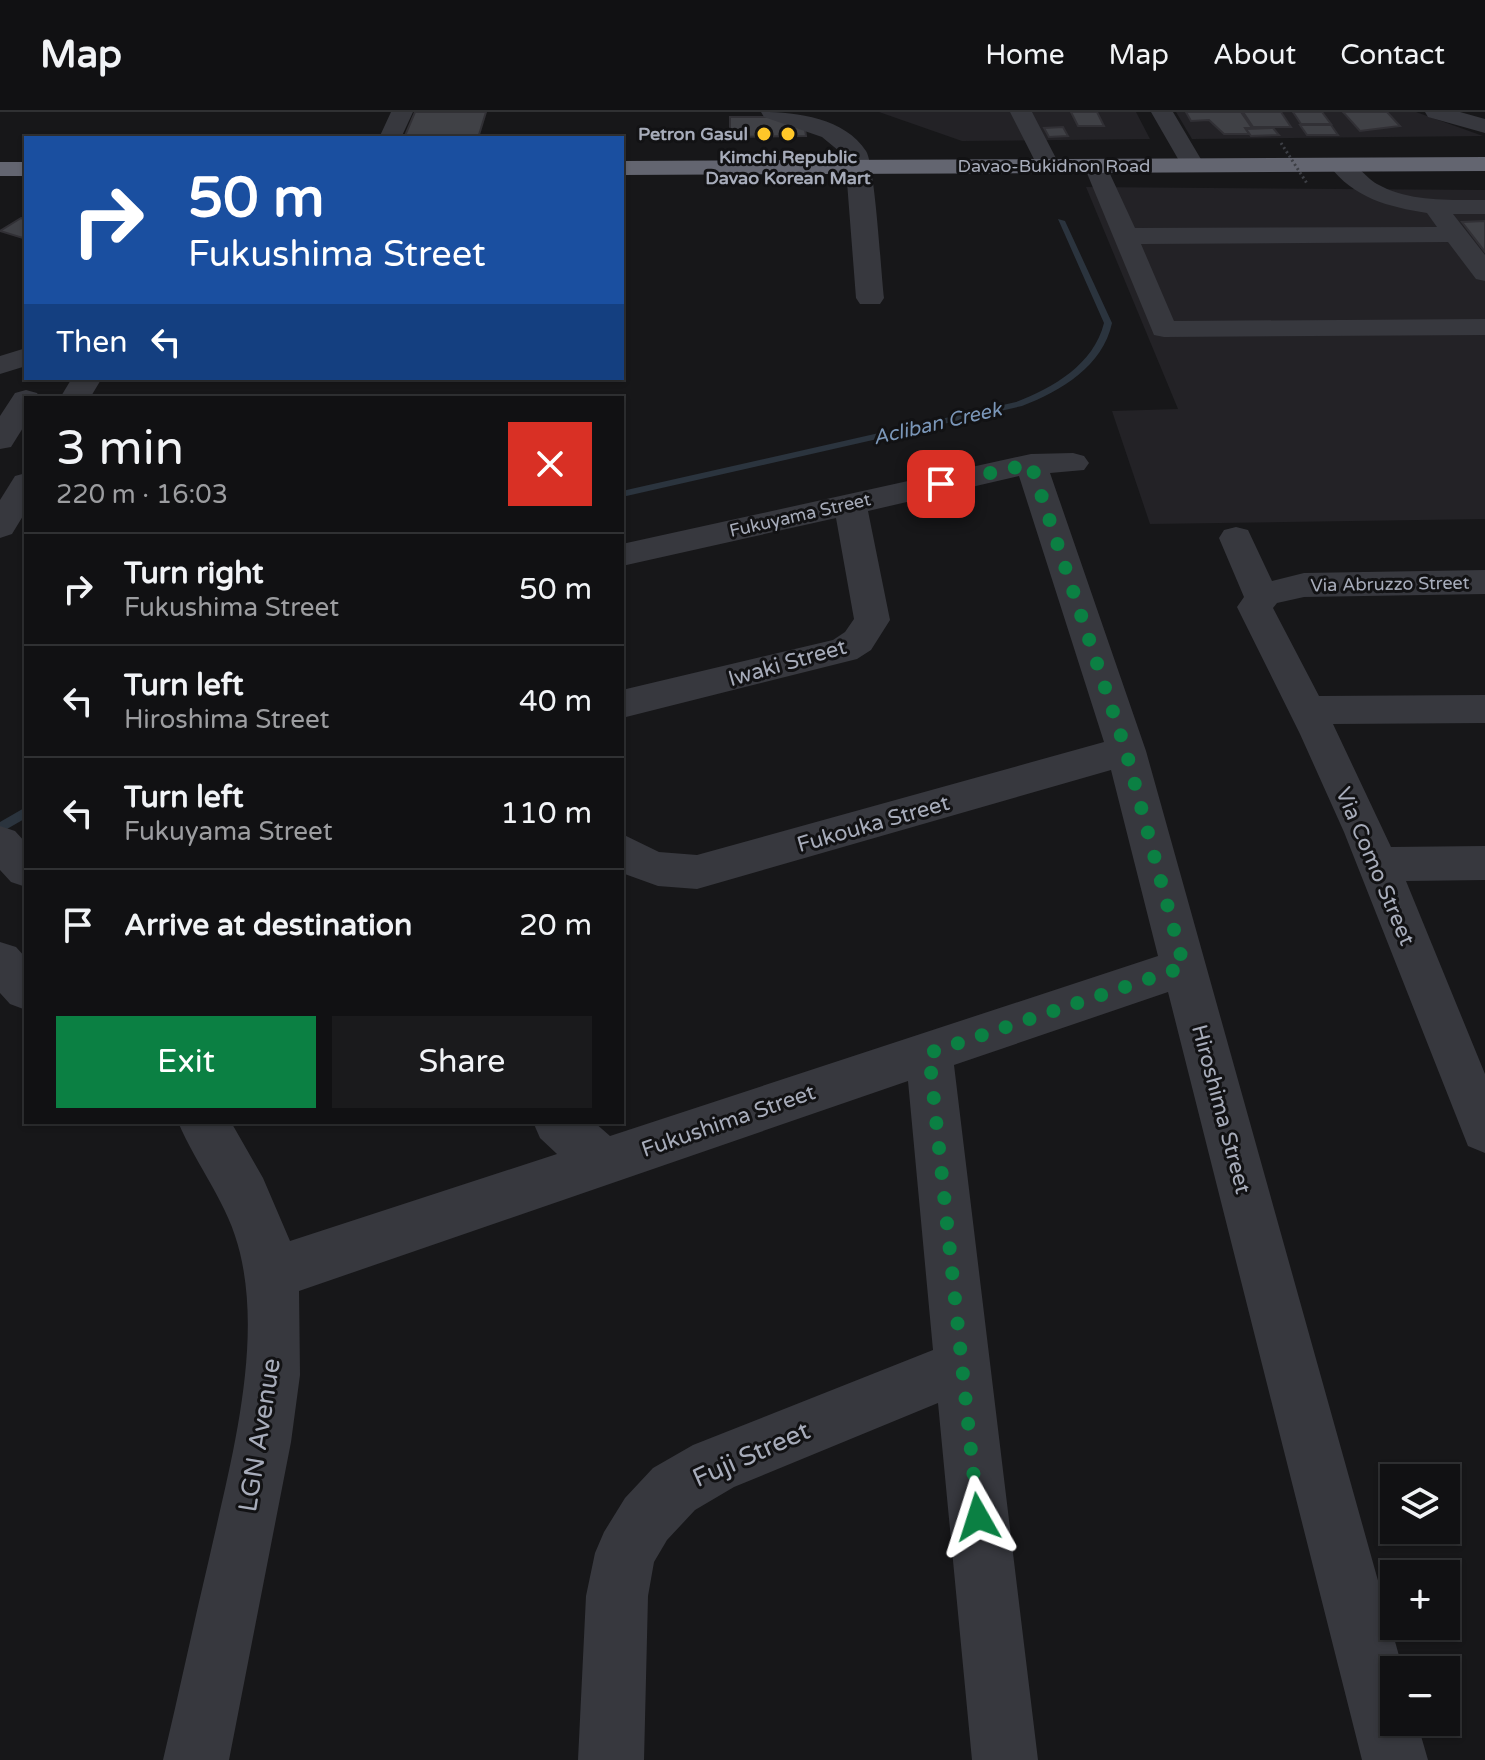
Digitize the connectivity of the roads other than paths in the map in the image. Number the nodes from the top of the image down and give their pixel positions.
1 (402, 112) edge
2 (772, 112) edge
3 (1021, 112) edge
4 (1162, 112) edge
5 (1445, 113) edge
6 (1485, 126) edge
7 (391, 136) edge
8 (1485, 164) edge
9 (1341, 165) junction
10 (1048, 166) junction
11 (1096, 166) junction
12 (1193, 166) junction
13 (859, 167) junction
14 (624, 168) edge
15 (0, 169) edge
16 (24, 169) edge
17 (1485, 207) edge
18 (1435, 208) junction
19 (1455, 234) junction
20 (1125, 236) junction
21 (1485, 273) edge
22 (870, 298) dead end
23 (1485, 327) edge
24 (24, 358) edge
25 (0, 365) edge
26 (24, 403) edge
27 (7, 437) edge
28 (1052, 464) joint
29 (24, 486) edge
30 (850, 504) junction
31 (0, 527) edge
32 (1236, 538) dead end
33 (624, 555) edge
34 (1485, 582) edge
35 (1258, 602) junction
36 (624, 704) edge
37 (1485, 709) edge
38 (1308, 710) junction
39 (1126, 751) junction
40 (0, 843) edge
41 (624, 852) edge
42 (1485, 863) edge
43 (1378, 864) junction
44 (24, 868) edge
45 (0, 961) edge
46 (1184, 967) junction
47 (24, 988) edge
48 (929, 1053) junction
49 (1468, 1053) edge
50 (203, 1124) edge
51 (559, 1124) edge
52 (1485, 1130) edge
53 (603, 1162) junction
54 (271, 1274) junction
55 (962, 1366) junction
56 (196, 1760) edge
57 (611, 1760) edge
58 (1005, 1760) edge
59 (1395, 1760) edge

1 - 7 street
2 - 13 street
3 - 10 street
4 - 12 street
5 - 6 street
8 - 9 highway, Davao-Bukidnon Road
9 - 12 highway, Davao-Bukidnon Road
9 - 18 street
10 - 11 highway, Davao-Bukidnon Road
10 - 13 highway, Davao-Bukidnon Road
11 - 12 highway, Davao-Bukidnon Road
11 - 20 street
13 - 14 highway, Davao-Bukidnon Road
13 - 22 street
15 - 16 highway
17 - 18 street
18 - 19 street
19 - 20 street
19 - 21 street
20 - 23 street
24 - 25 street
26 - 27 street
28 - 30 street, Fukuyama Street
28 - 39 street, Hiroshima Street
29 - 31 street
30 - 33 street, Fukuyama Street
30 - 36 street, Iwaki Street
32 - 35 street, Via Como Street
34 - 35 street, Via Abruzzo Street
35 - 38 street, Via Como Street
37 - 38 street
38 - 43 street, Via Como Street
39 - 41 street, Fukouka Street
39 - 46 street, Hiroshima Street
40 - 44 street
42 - 43 street
43 - 49 street, Via Como Street
45 - 47 street
46 - 48 street, Fukushima Street
46 - 59 street, Hiroshima Street
48 - 53 street, Fukushima Street
48 - 55 street
49 - 52 street, Via Como Street
50 - 54 street, LGN Avenue
51 - 53 street
53 - 54 street, Fukushima Street
54 - 56 street, LGN Avenue
55 - 57 street, Fuji Street
55 - 58 street

